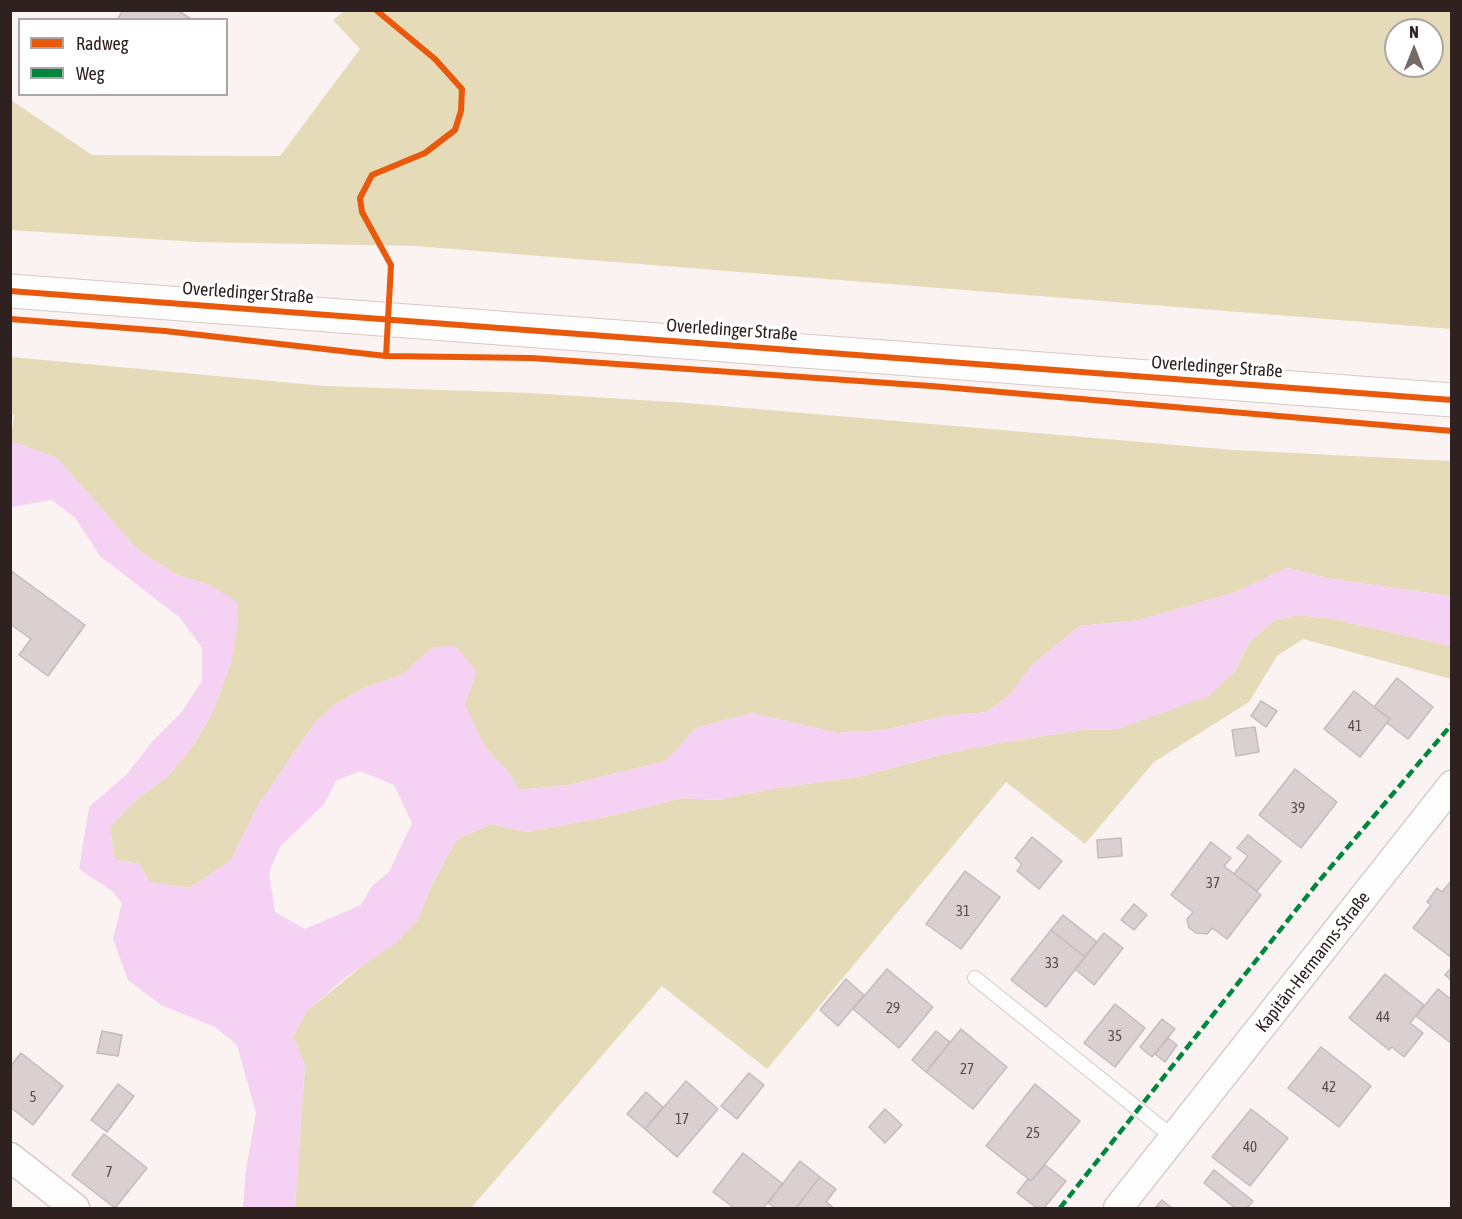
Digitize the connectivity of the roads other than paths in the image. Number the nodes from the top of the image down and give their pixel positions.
1 (10, 291) edge
2 (1452, 400) edge
3 (1452, 785) edge
4 (975, 978) dead end
5 (1174, 1138) junction
6 (10, 1157) edge
7 (75, 1209) edge
8 (1118, 1209) edge

1 - 2 street, Overledinger Straße
3 - 5 street, Kapitän-Hermanns-Straße
4 - 5 lane
5 - 8 street, Kapitän-Hermanns-Straße
6 - 7 street

